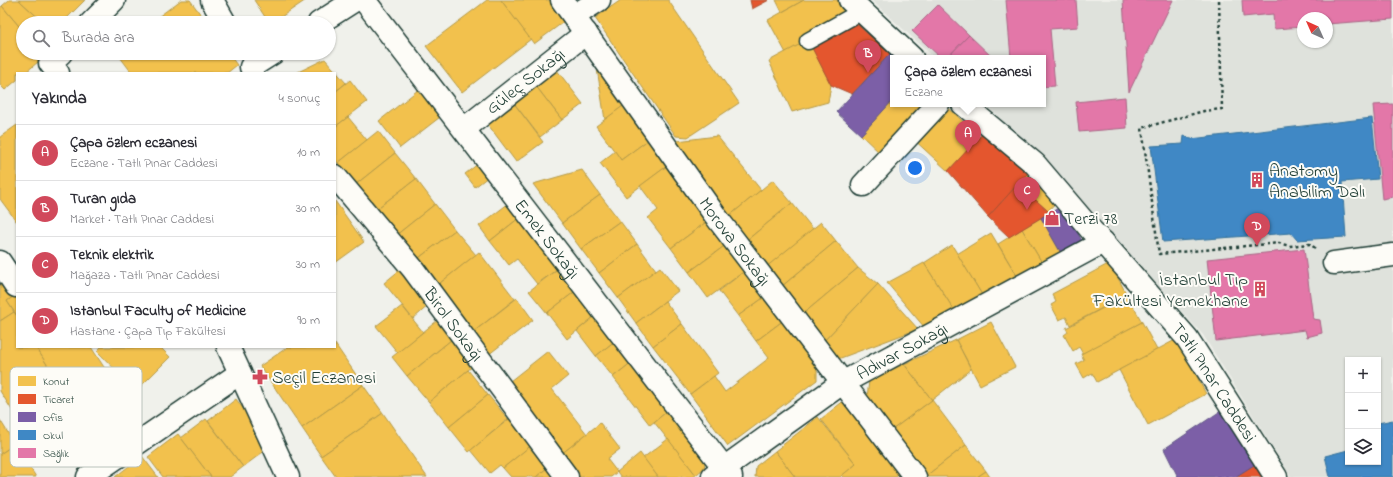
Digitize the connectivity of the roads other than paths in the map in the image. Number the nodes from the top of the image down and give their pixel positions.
1 (114, 0) edge
2 (212, 0) edge
3 (355, 0) edge
4 (364, 0) edge
5 (599, 0) edge
6 (856, 6) edge
7 (98, 16) edge
8 (221, 16) edge
9 (331, 16) edge
10 (574, 16) edge
11 (808, 41) dead end
12 (909, 55) edge
13 (53, 60) edge
14 (57, 72) edge
15 (935, 107) edge
16 (967, 107) edge
17 (464, 129) junction
18 (336, 177) edge
19 (863, 185) dead end
20 (1103, 242) junction
21 (1393, 255) edge
22 (0, 262) edge
23 (1334, 263) road end
24 (16, 286) dead end
25 (228, 348) edge
26 (240, 373) junction
27 (842, 383) junction
28 (142, 440) edge
29 (103, 467) edge
30 (722, 474) edge
31 (88, 477) edge
32 (288, 477) edge
33 (567, 477) edge
34 (915, 477) edge
35 (1276, 477) edge

1 - 7 street
2 - 8 street
3 - 9 street
4 - 17 street, Emek Sokağı
5 - 10 street, Güleç Sokağı
6 - 11 street
6 - 12 street
10 - 17 street, Güleç Sokağı
10 - 27 street, Morova Sokağı
13 - 14 street
15 - 19 street
16 - 20 street, Tatlı Pınar Caddesi
17 - 30 street, Emek Sokağı
18 - 33 street, Birol Sokağı
20 - 27 street, Adıvar Sokağı
20 - 35 street, Tatlı Pınar Caddesi
21 - 23 street
22 - 24 street
25 - 26 street
26 - 28 street
26 - 32 street
27 - 30 street, Adıvar Sokağı
27 - 34 street, Morova Sokağı
29 - 31 street

